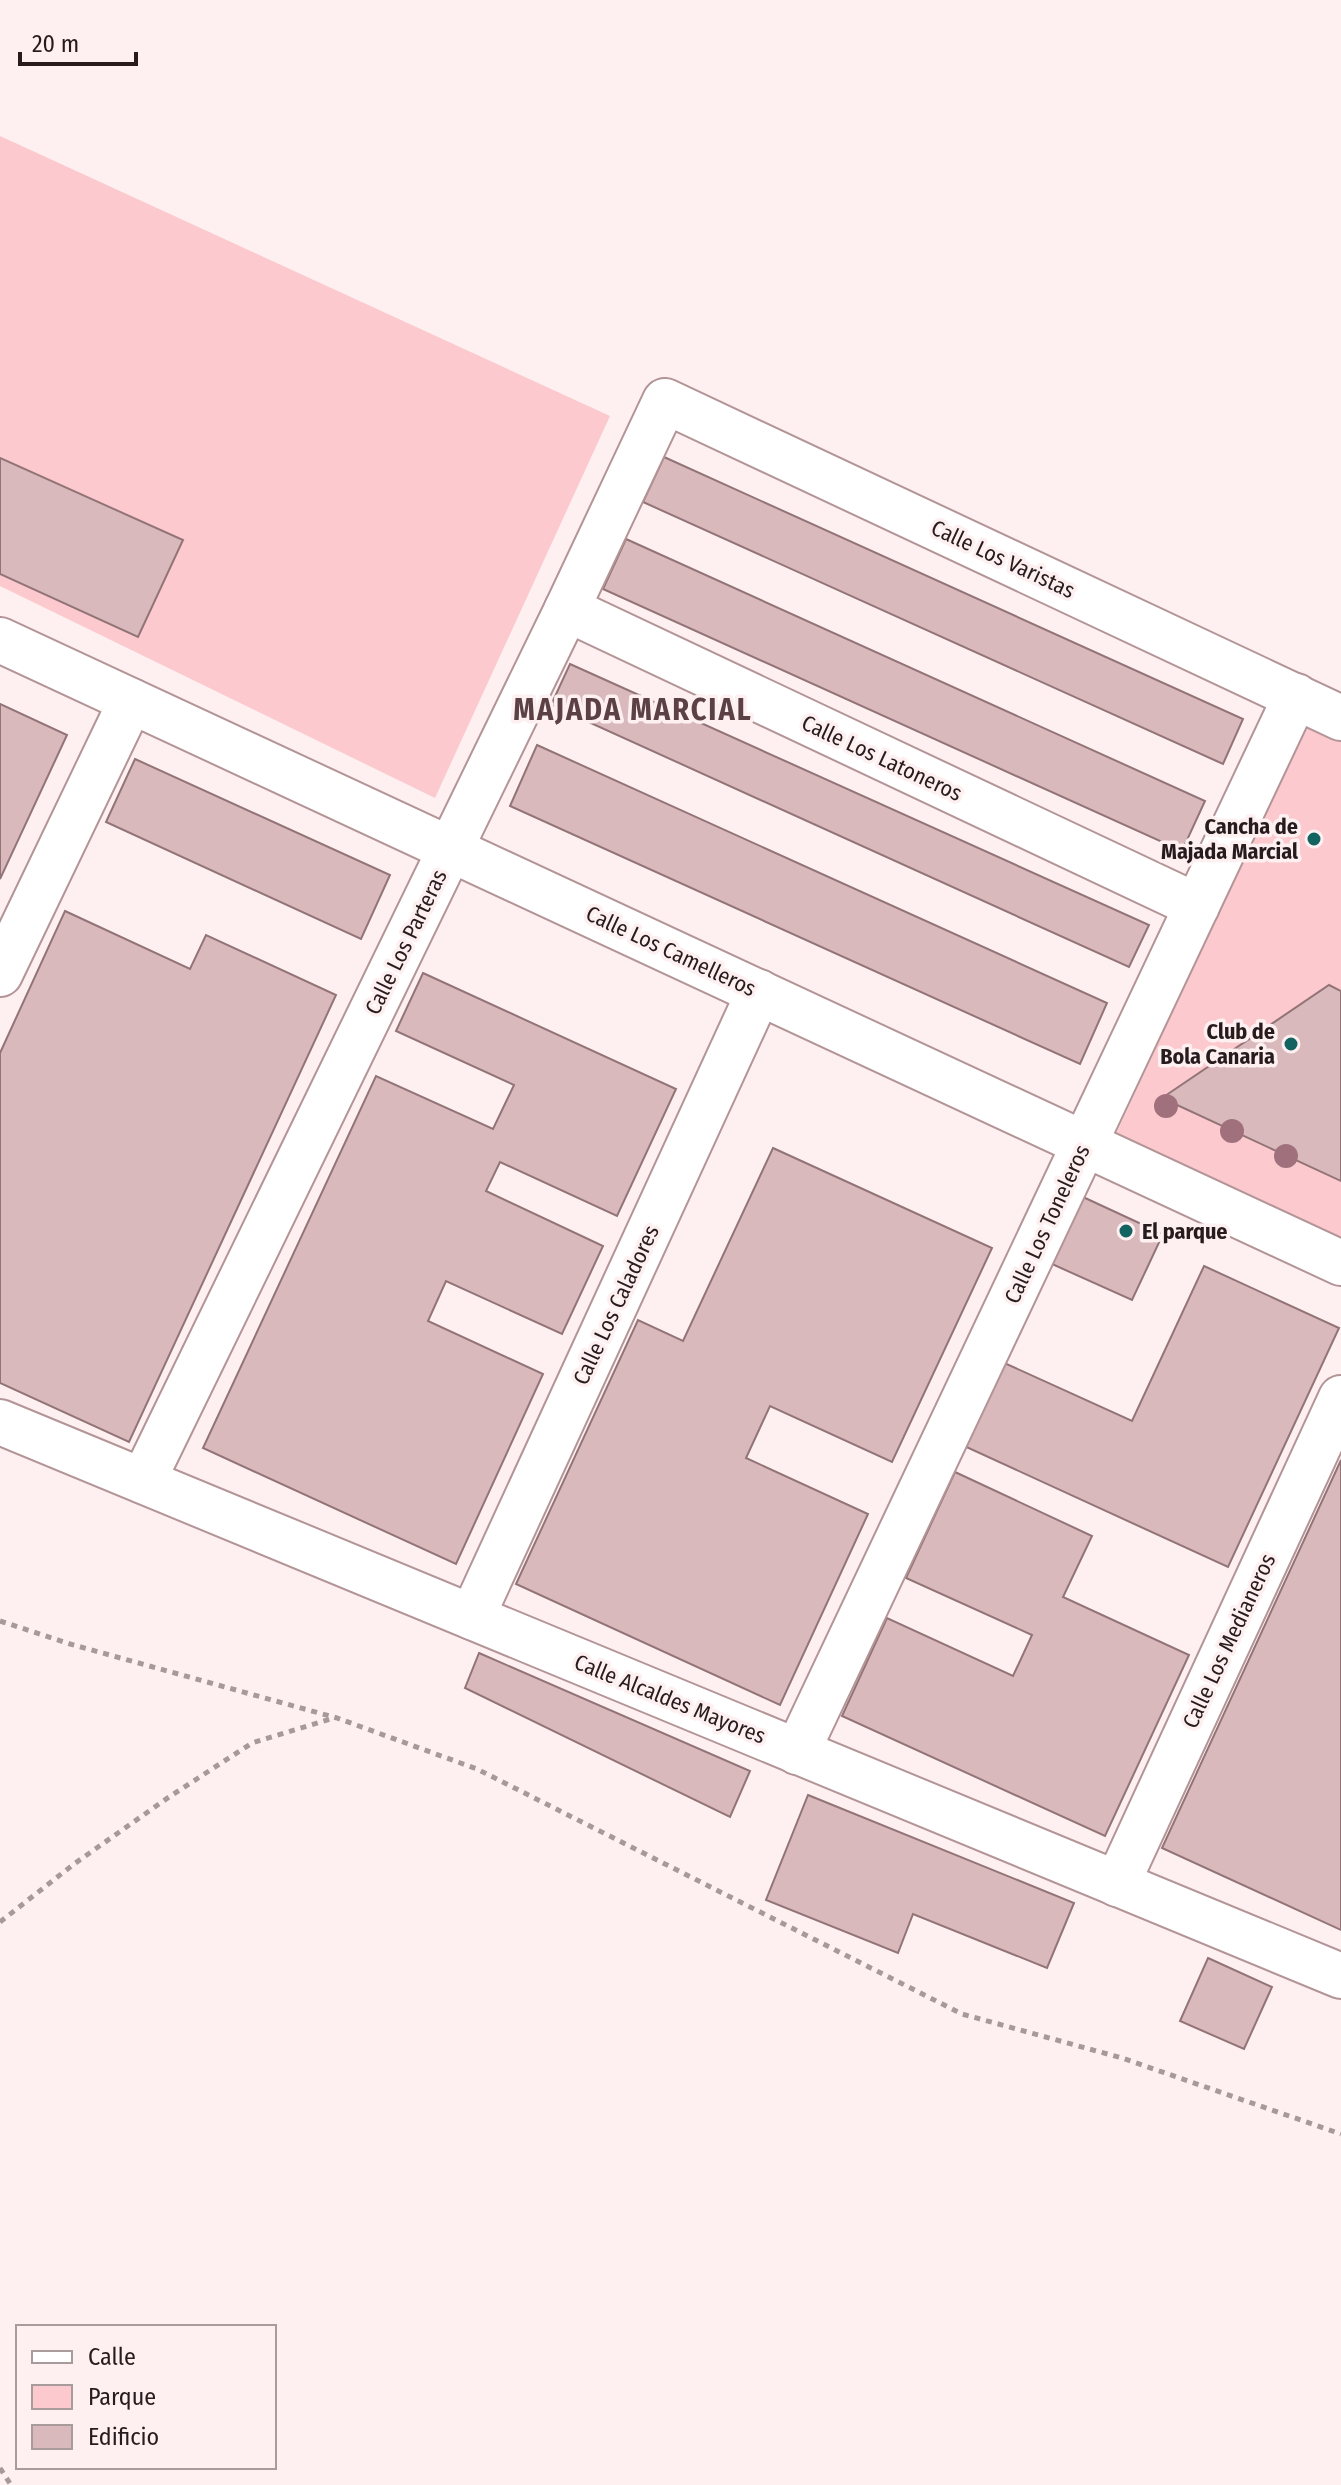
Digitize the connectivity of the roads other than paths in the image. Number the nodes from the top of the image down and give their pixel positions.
1 (665, 401) joint
2 (567, 609) junction
3 (0, 640) edge
4 (1296, 696) junction
5 (131, 701) junction
6 (1341, 718) edge
7 (451, 849) junction
8 (1197, 906) junction
9 (0, 974) edge
10 (759, 992) junction
11 (1085, 1143) junction
12 (1341, 1263) edge
13 (1341, 1398) edge
14 (0, 1422) edge
15 (143, 1481) junction
16 (472, 1617) junction
17 (797, 1752) junction
18 (1117, 1884) junction
19 (1341, 1976) edge

1 - 2 street, Calle Los Parteras
1 - 4 street, Calle Los Varistas
2 - 7 street, Calle Los Parteras
2 - 8 street, Calle Los Latoneros
3 - 5 street, Calle Los Camelleros
4 - 6 street, Calle Los Varistas
4 - 8 street, Calle Los Toneleros
5 - 7 street, Calle Los Camelleros
5 - 9 street
7 - 10 street, Calle Los Camelleros
7 - 15 street, Calle Los Parteras
8 - 11 street, Calle Los Toneleros
10 - 11 street, Calle Los Camelleros
10 - 16 street, Calle Los Caladores
11 - 12 street, Calle Los Camelleros
11 - 17 street, Calle Los Toneleros
13 - 18 street, Calle Los Medianeros
14 - 15 street, Calle Alcaldes Mayores
15 - 16 street, Calle Alcaldes Mayores
16 - 17 street, Calle Alcaldes Mayores
17 - 18 street, Calle Alcaldes Mayores
18 - 19 street, Calle Alcaldes Mayores

